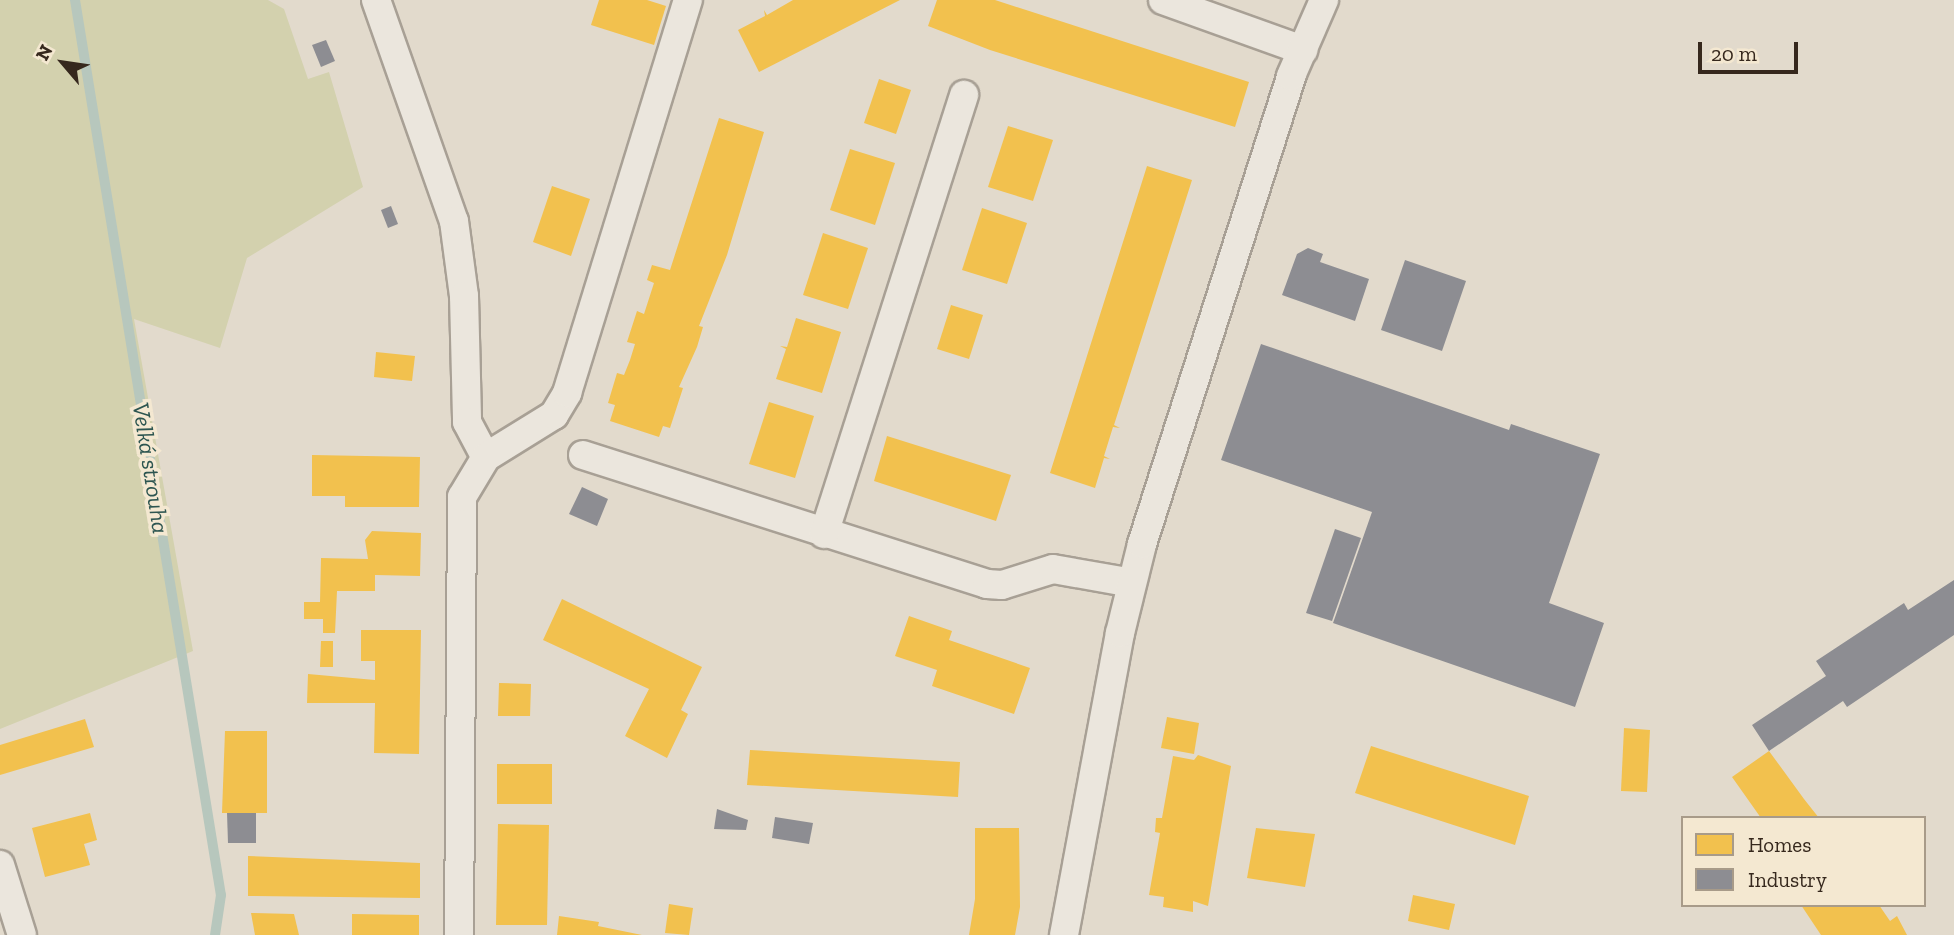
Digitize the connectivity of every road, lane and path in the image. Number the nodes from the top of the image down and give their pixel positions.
1 (376, 0) edge
2 (688, 0) edge
3 (1163, 0) edge
4 (1324, 0) edge
5 (1303, 50) junction
6 (964, 95) dead end
7 (583, 455) dead end
8 (486, 457) junction
9 (824, 534) junction
10 (1132, 583) junction
11 (0, 865) edge
12 (22, 935) edge
13 (458, 935) edge
14 (1064, 935) edge

1 - 8 street
2 - 8 street
3 - 5 street
4 - 5 street
5 - 10 street
6 - 9 street
7 - 9 street
8 - 13 street
9 - 10 street
10 - 14 street
11 - 12 street

